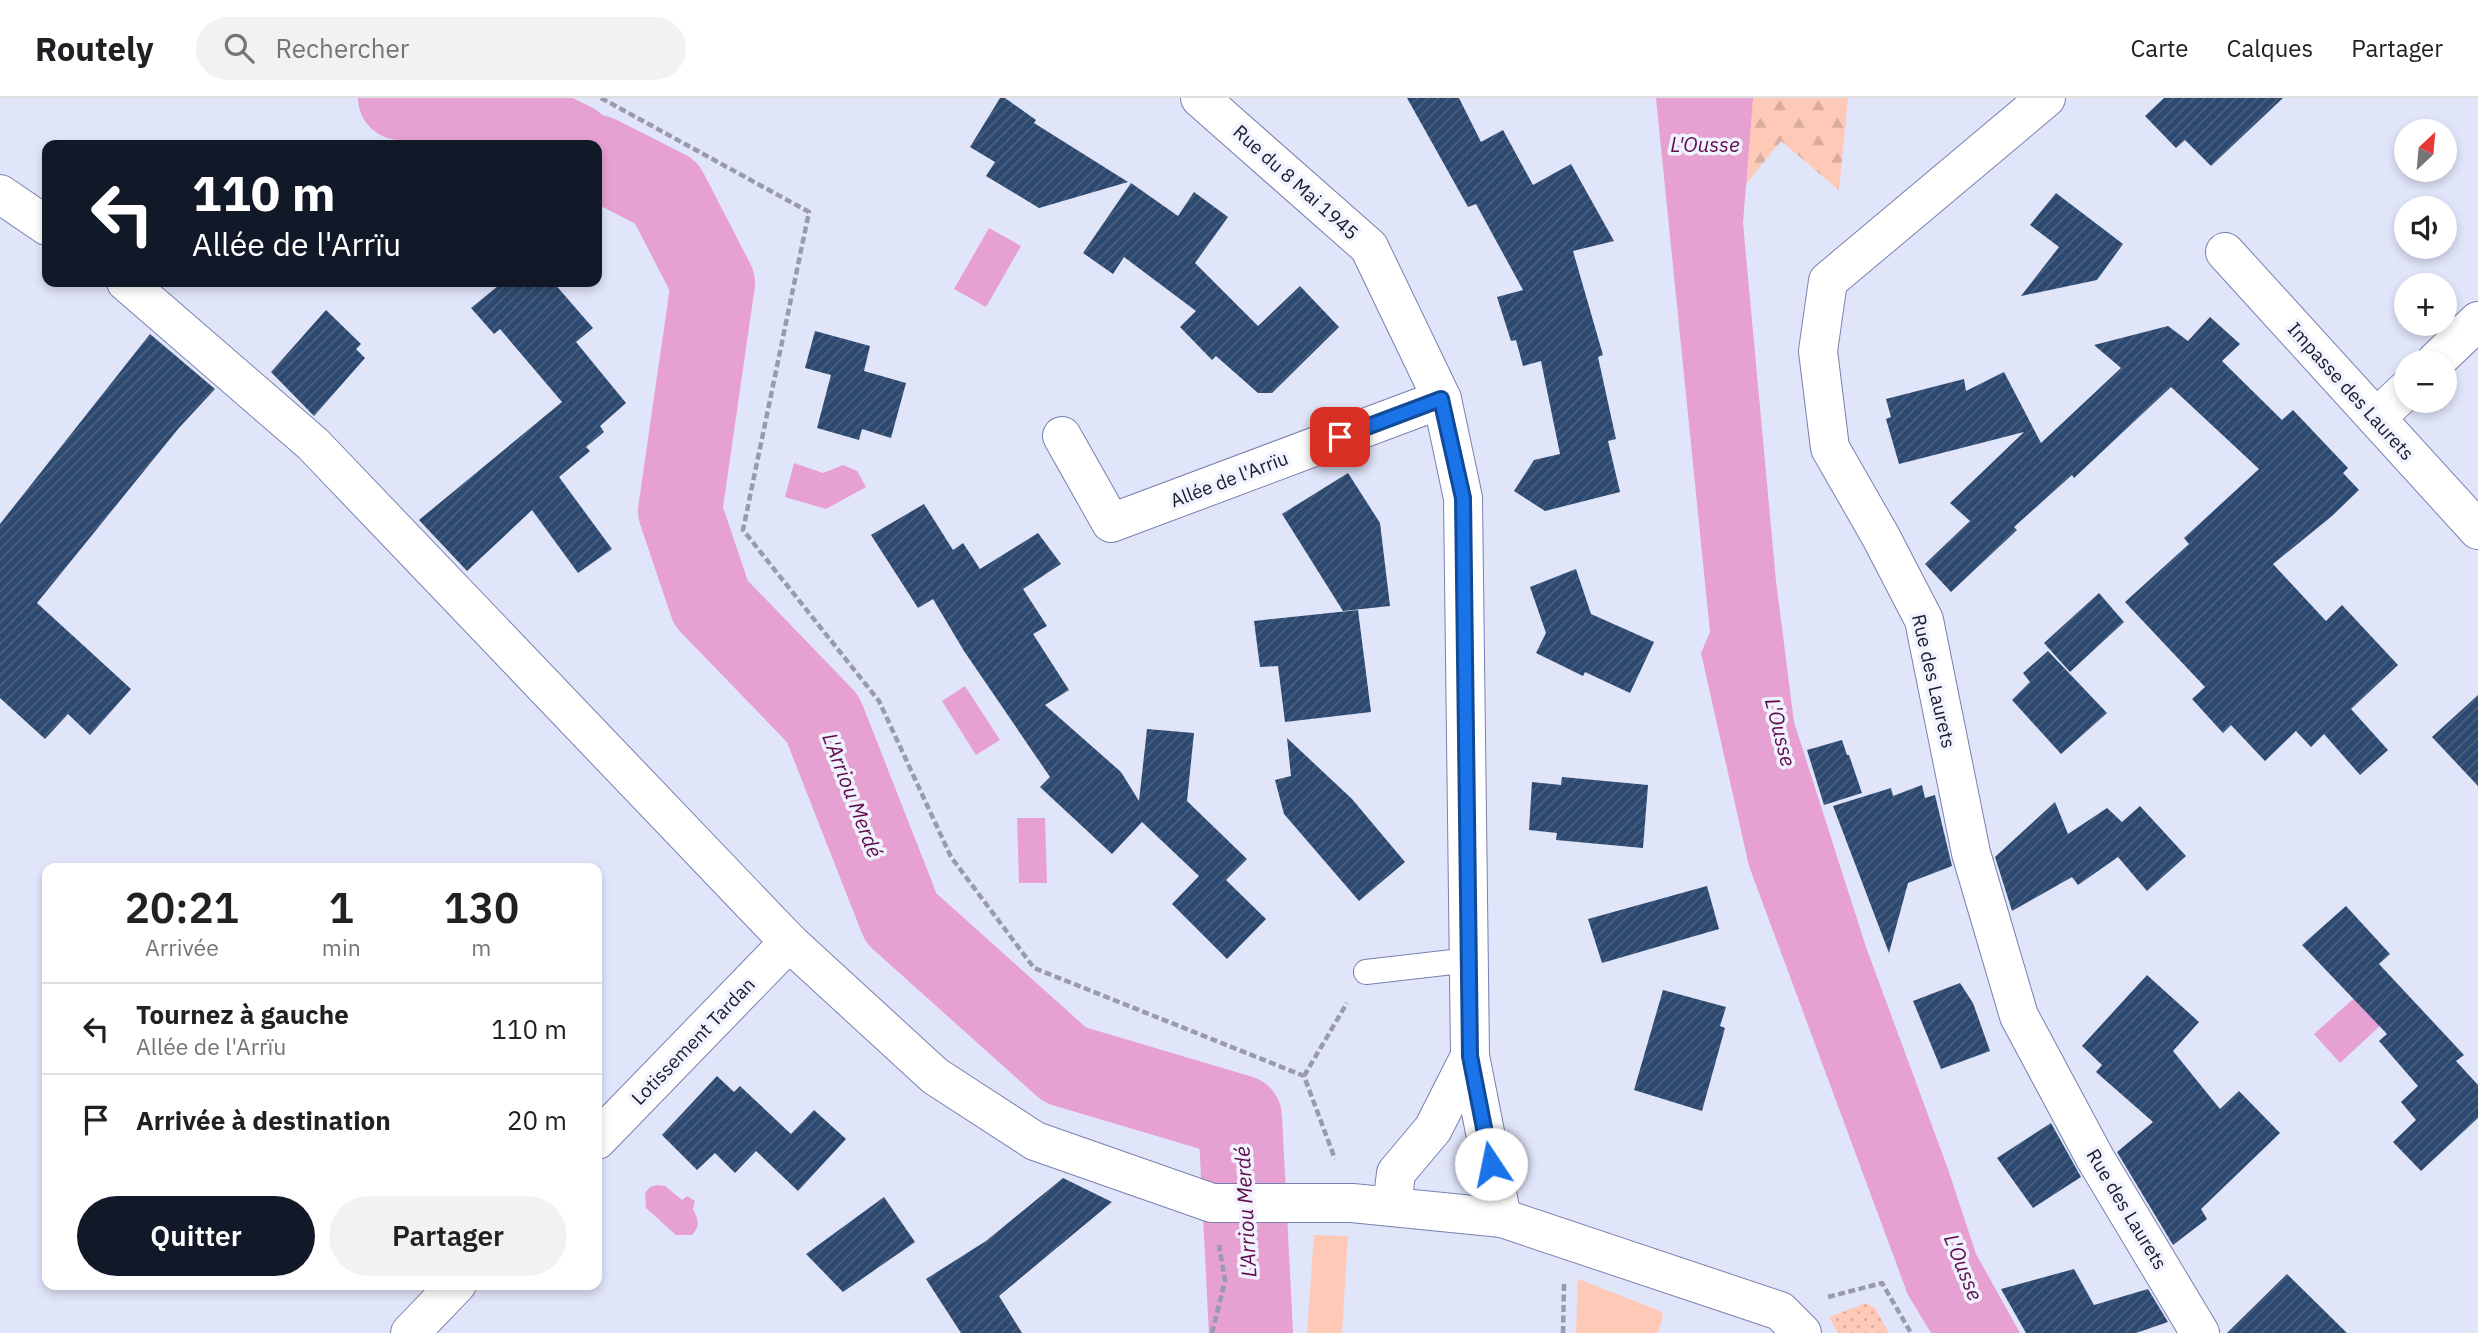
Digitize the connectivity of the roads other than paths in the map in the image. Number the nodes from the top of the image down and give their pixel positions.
1 (2046, 98) edge
2 (1216, 103) edge
3 (0, 194) edge
4 (42, 223) edge
5 (2225, 252) dead end
6 (132, 287) edge
7 (2478, 321) edge
8 (2448, 350) edge
9 (1441, 399) junction
10 (2394, 401) edge
11 (2376, 418) junction
12 (1062, 436) dead end
13 (2478, 530) edge
14 (789, 942) junction
15 (1470, 960) junction
16 (1366, 972) road end
17 (1470, 1056) junction
18 (602, 1135) edge
19 (1392, 1207) junction
20 (1502, 1218) junction
21 (451, 1290) edge
22 (1791, 1322) edge
23 (410, 1333) edge
24 (2200, 1333) edge

1 - 24 street, Rue des Laurets
2 - 9 street, Rue du 8 Mai 1945
3 - 4 street
5 - 11 street, Impasse des Laurets
6 - 14 street
7 - 8 street
9 - 12 street, Allée de l'Arrïu
9 - 15 street, Rue du 8 Mai 1945
10 - 11 street
11 - 13 street, Impasse des Laurets
14 - 18 street, Lotissement Tardan
14 - 19 street
15 - 16 lane
15 - 17 street, Rue du 8 Mai 1945
17 - 19 street, Rue du 8 Mai 1945
17 - 20 street, Rue du 8 Mai 1945
19 - 20 street
20 - 22 street
21 - 23 street

